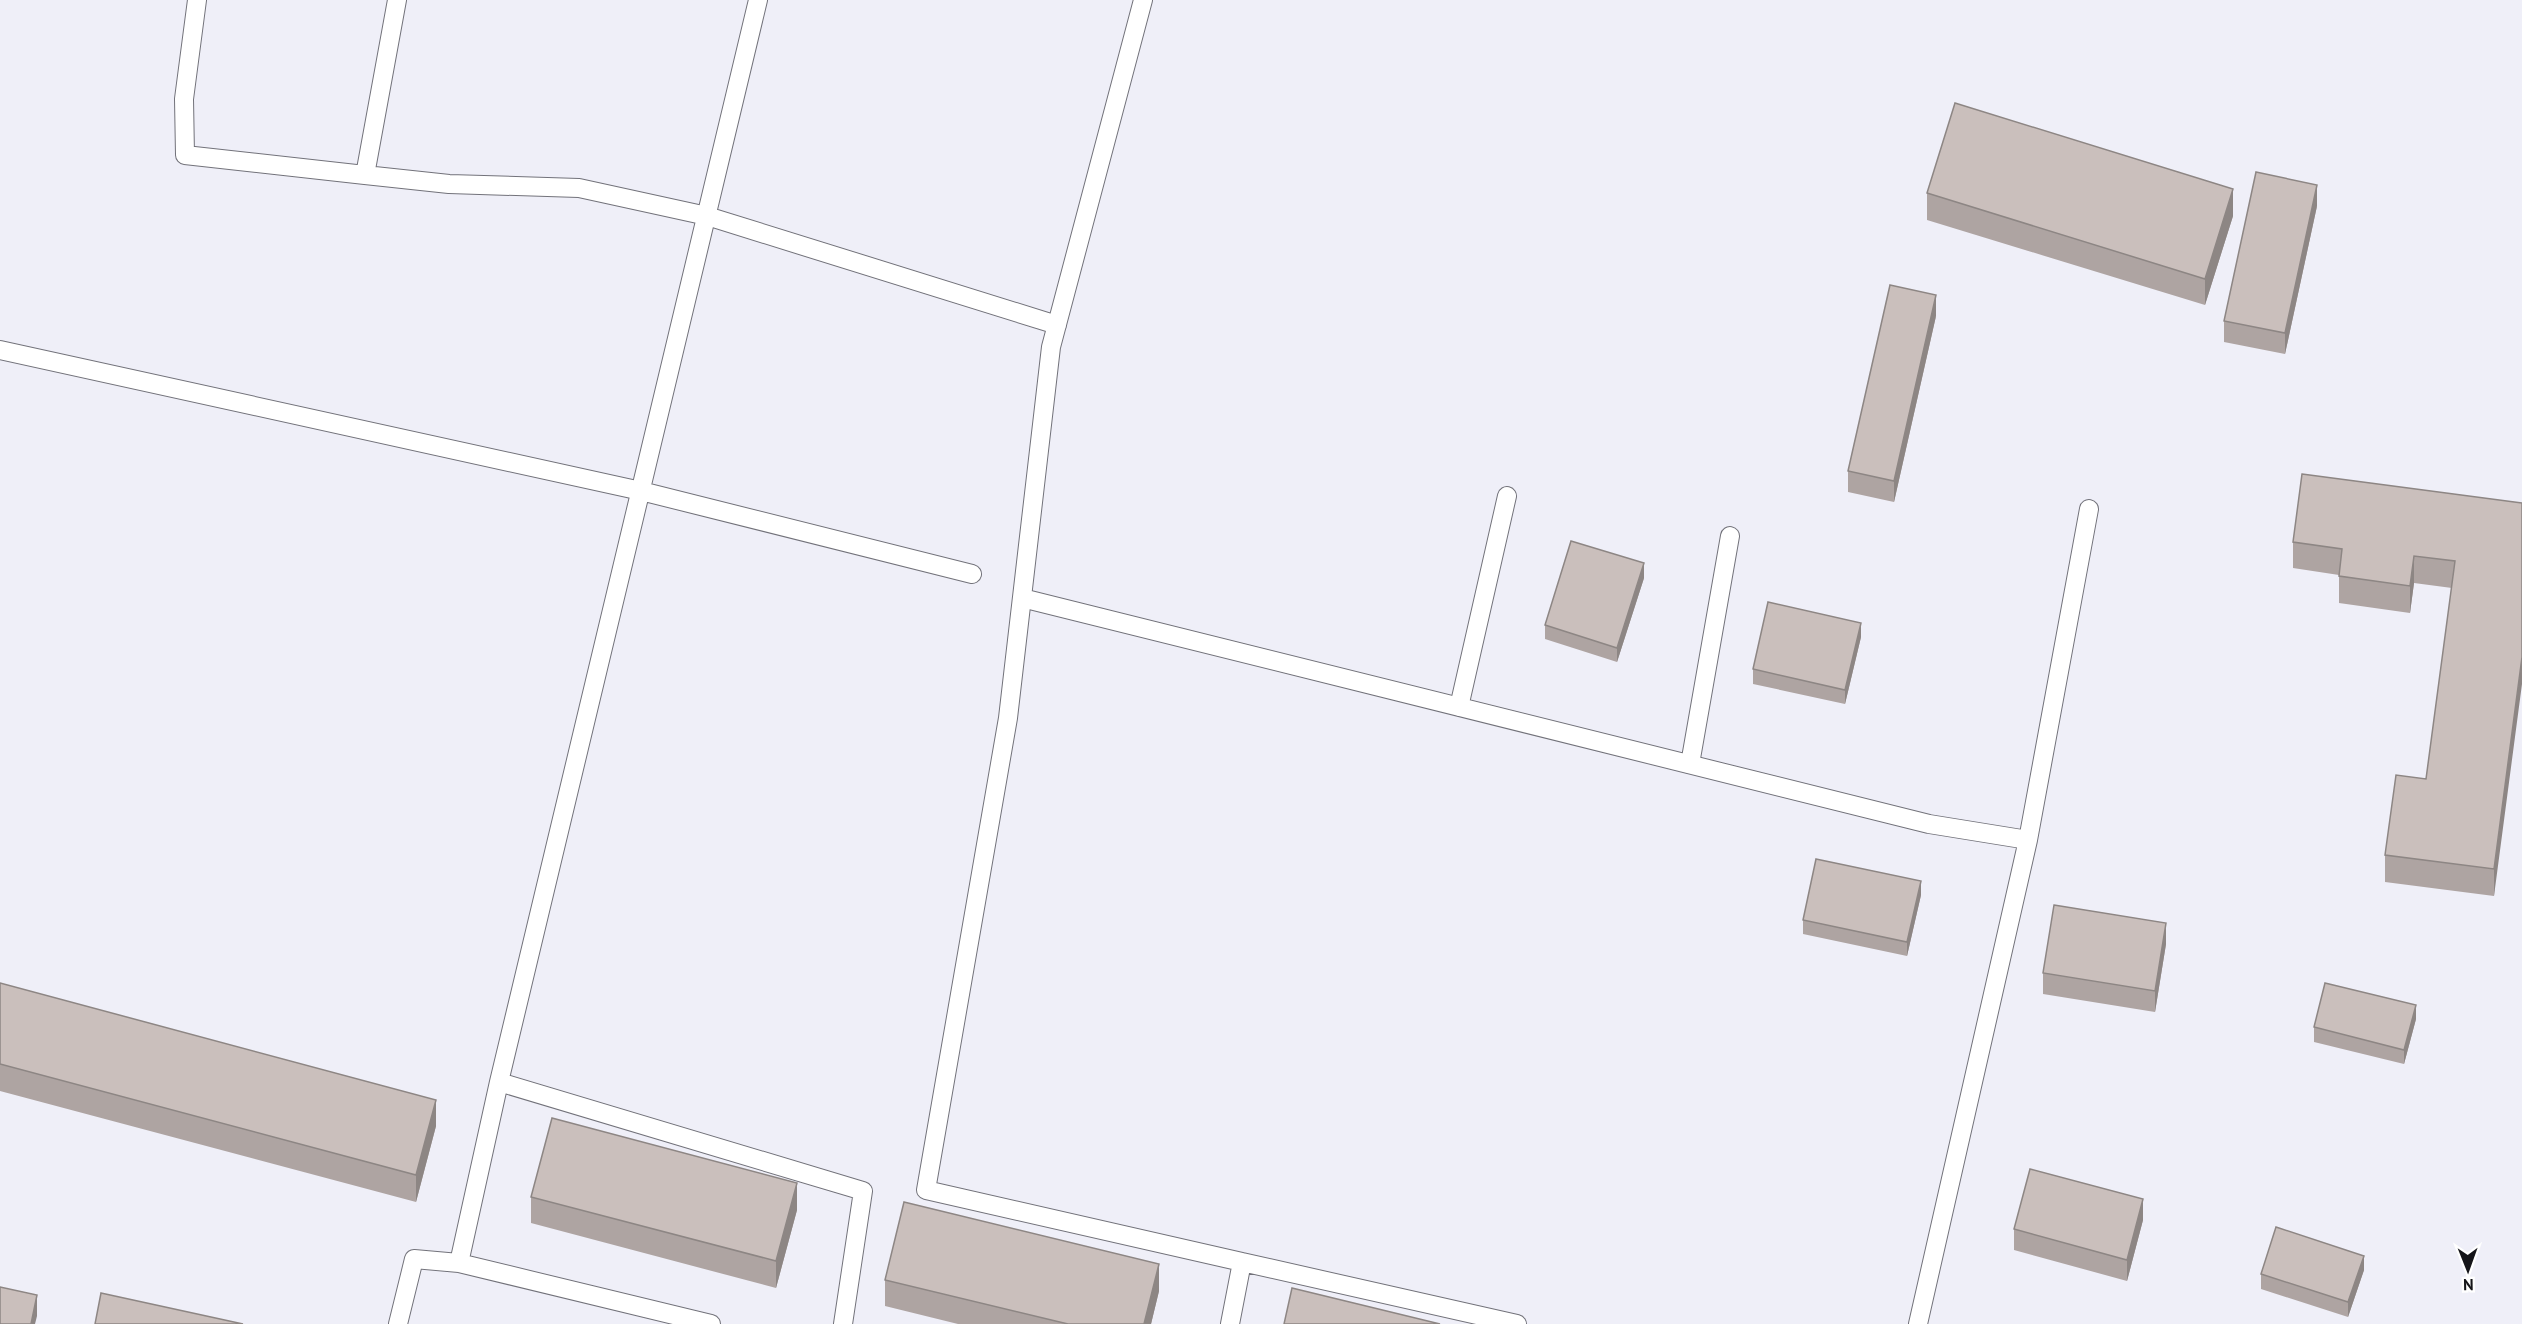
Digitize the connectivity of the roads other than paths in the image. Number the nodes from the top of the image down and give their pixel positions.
1 (197, 0) edge
2 (397, 0) edge
3 (758, 0) edge
4 (1143, 0) edge
5 (365, 175) junction
6 (707, 216) junction
7 (1057, 325) junction
8 (0, 350) edge
9 (641, 491) junction
10 (1507, 496) dead end
11 (2089, 508) dead end
12 (1730, 536) dead end
13 (972, 574) dead end
14 (1022, 598) junction
15 (1460, 707) junction
16 (1690, 764) junction
17 (2028, 840) junction
18 (499, 1082) junction
19 (1242, 1262) junction
20 (459, 1263) junction
21 (398, 1324) edge
22 (711, 1324) edge
23 (843, 1324) edge
24 (1230, 1324) edge
25 (1517, 1324) edge
26 (1918, 1324) edge

1 - 5 lane
2 - 5 lane
3 - 6 lane
4 - 7 lane
5 - 6 lane
6 - 7 lane
6 - 9 lane
7 - 14 lane
8 - 9 lane
9 - 13 lane
9 - 18 lane
10 - 15 lane
11 - 17 lane
12 - 16 lane
14 - 15 lane
14 - 19 lane
15 - 16 lane
16 - 17 lane
17 - 26 lane
18 - 20 lane
18 - 23 lane
19 - 24 lane
19 - 25 lane
20 - 21 lane
20 - 22 lane

